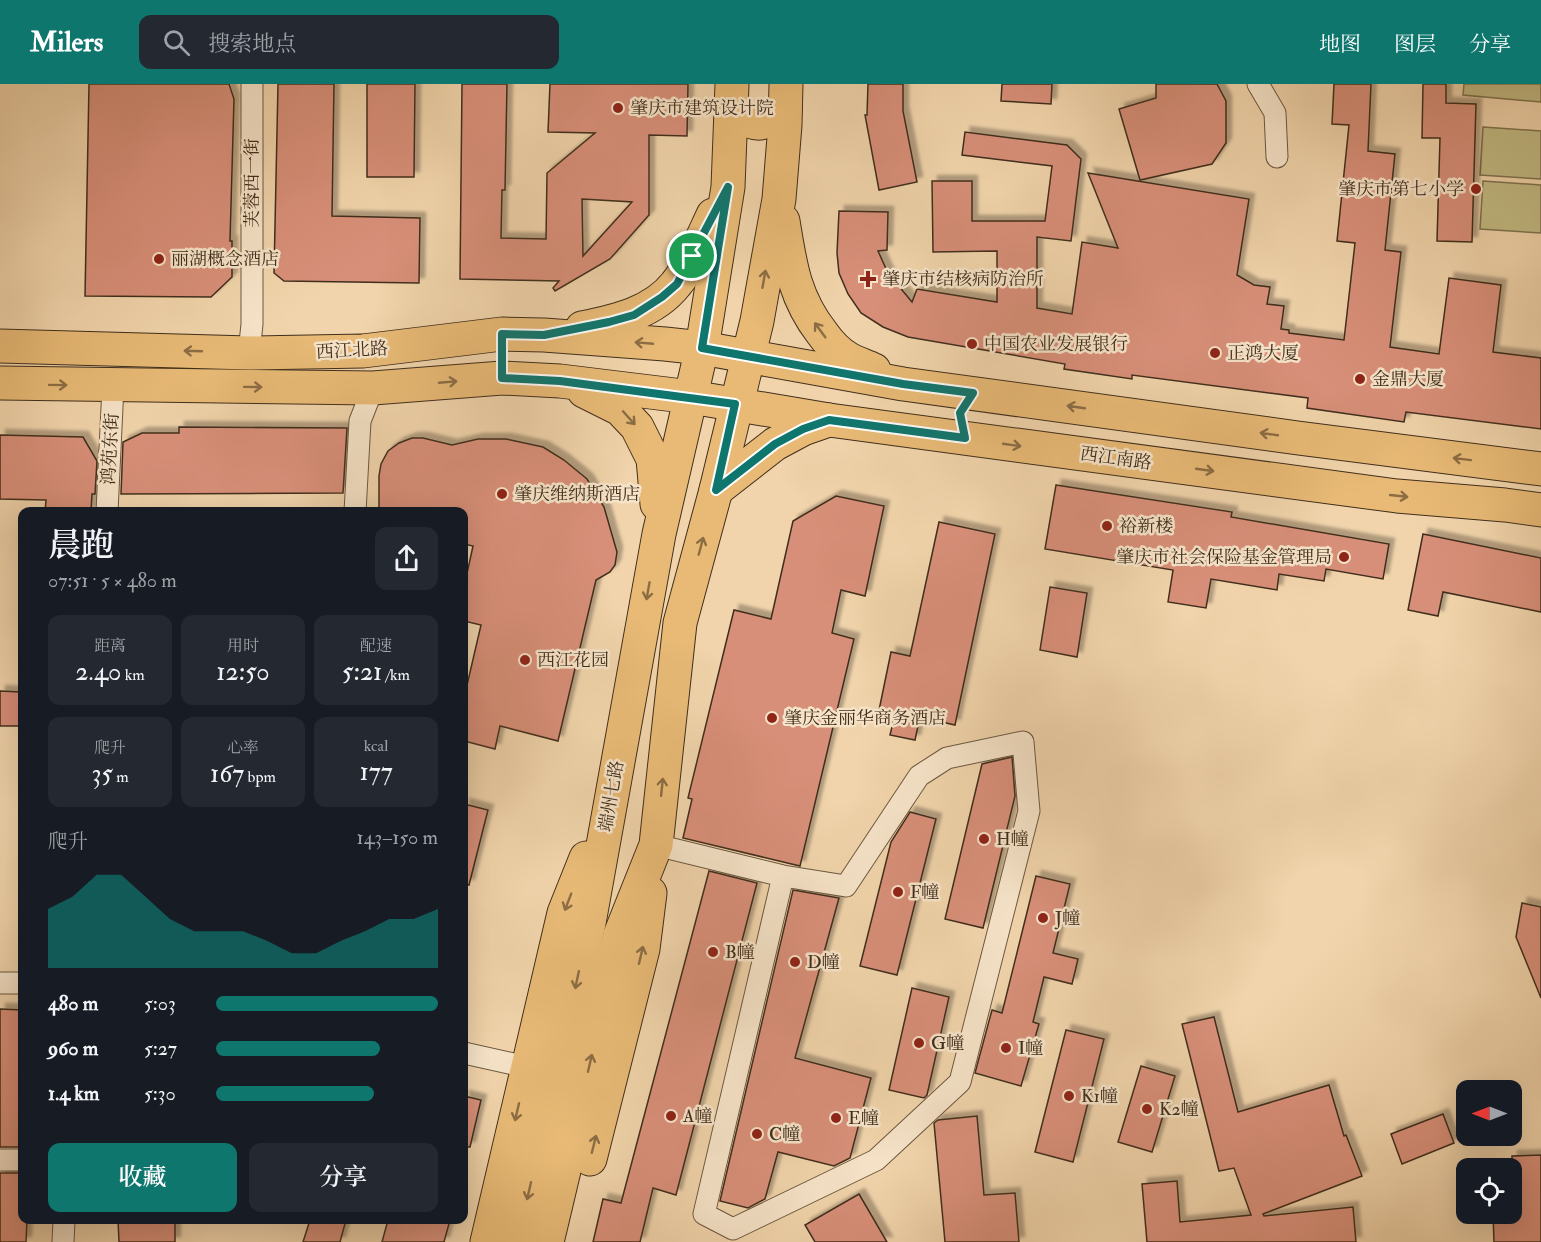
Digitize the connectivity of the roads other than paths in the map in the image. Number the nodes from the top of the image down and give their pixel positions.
1 (252, 84) edge
2 (1258, 84) edge
3 (731, 97) edge
4 (786, 98) edge
5 (1277, 157) dead end
6 (728, 187) junction
7 (779, 199) junction
8 (502, 334) junction
9 (544, 335) junction
10 (0, 346) edge
11 (702, 348) junction
12 (249, 353) junction
13 (747, 356) junction
14 (502, 378) junction
15 (560, 381) junction
16 (0, 383) edge
17 (903, 384) junction
18 (113, 386) junction
19 (372, 388) junction
20 (973, 393) junction
21 (692, 397) junction
22 (735, 404) junction
23 (829, 420) junction
24 (965, 438) junction
25 (1526, 467) edge
26 (716, 490) junction
27 (1505, 505) junction
28 (107, 507) edge
29 (355, 507) edge
30 (1541, 510) edge
31 (659, 534) junction
32 (612, 789) junction
33 (656, 845) junction
34 (783, 876) junction
35 (0, 983) edge
36 (18, 983) edge
37 (468, 1054) edge
38 (527, 1067) junction
39 (0, 1160) edge
40 (18, 1160) edge
41 (64, 1224) edge
42 (63, 1242) edge
43 (487, 1242) edge
44 (517, 1242) edge
45 (547, 1242) edge
46 (569, 1242) edge

1 - 12 street, 芙蓉西一街
2 - 5 street
3 - 4 main road
3 - 6 main road, 端州七路
4 - 7 main road
6 - 9 main road
6 - 11 main road, 端州七路
13 -> 7 main road
17 -> 7 main road
8 - 9 main road, 西江北路
8 - 12 main road, 西江北路
8 - 14 main road
11 -> 9 main road, 西江北路
12 -> 10 main road, 西江北路
11 - 13 main road
11 - 21 main road, 端州七路
13 - 17 main road
13 - 22 main road
14 - 15 main road, 西江北路
19 -> 14 main road, 西江北路
15 - 21 main road, 西江北路
15 -> 31 main road
16 -> 18 main road, 西江北路
17 - 20 main road
18 -> 19 main road, 西江北路
18 - 28 street, 鸿苑东街
19 - 29 street
20 - 24 main road
25 -> 20 main road
21 - 22 main road, 西江南路
21 - 31 main road, 端州七路
22 - 23 main road, 西江南路
22 - 26 main road
23 - 24 main road, 西江南路
23 - 26 main road
24 -> 27 main road, 西江南路
25 - 27 main road
33 -> 26 main road
27 - 30 main road, 西江南路
31 -> 32 main road, 端州七路
32 -> 38 main road
32 -> 44 main road, 端州七路
33 - 34 street
45 -> 33 main road
46 -> 33 main road
34 - 34 street
35 - 36 street
37 - 38 street
38 -> 43 main road
39 - 40 street
41 - 42 street

